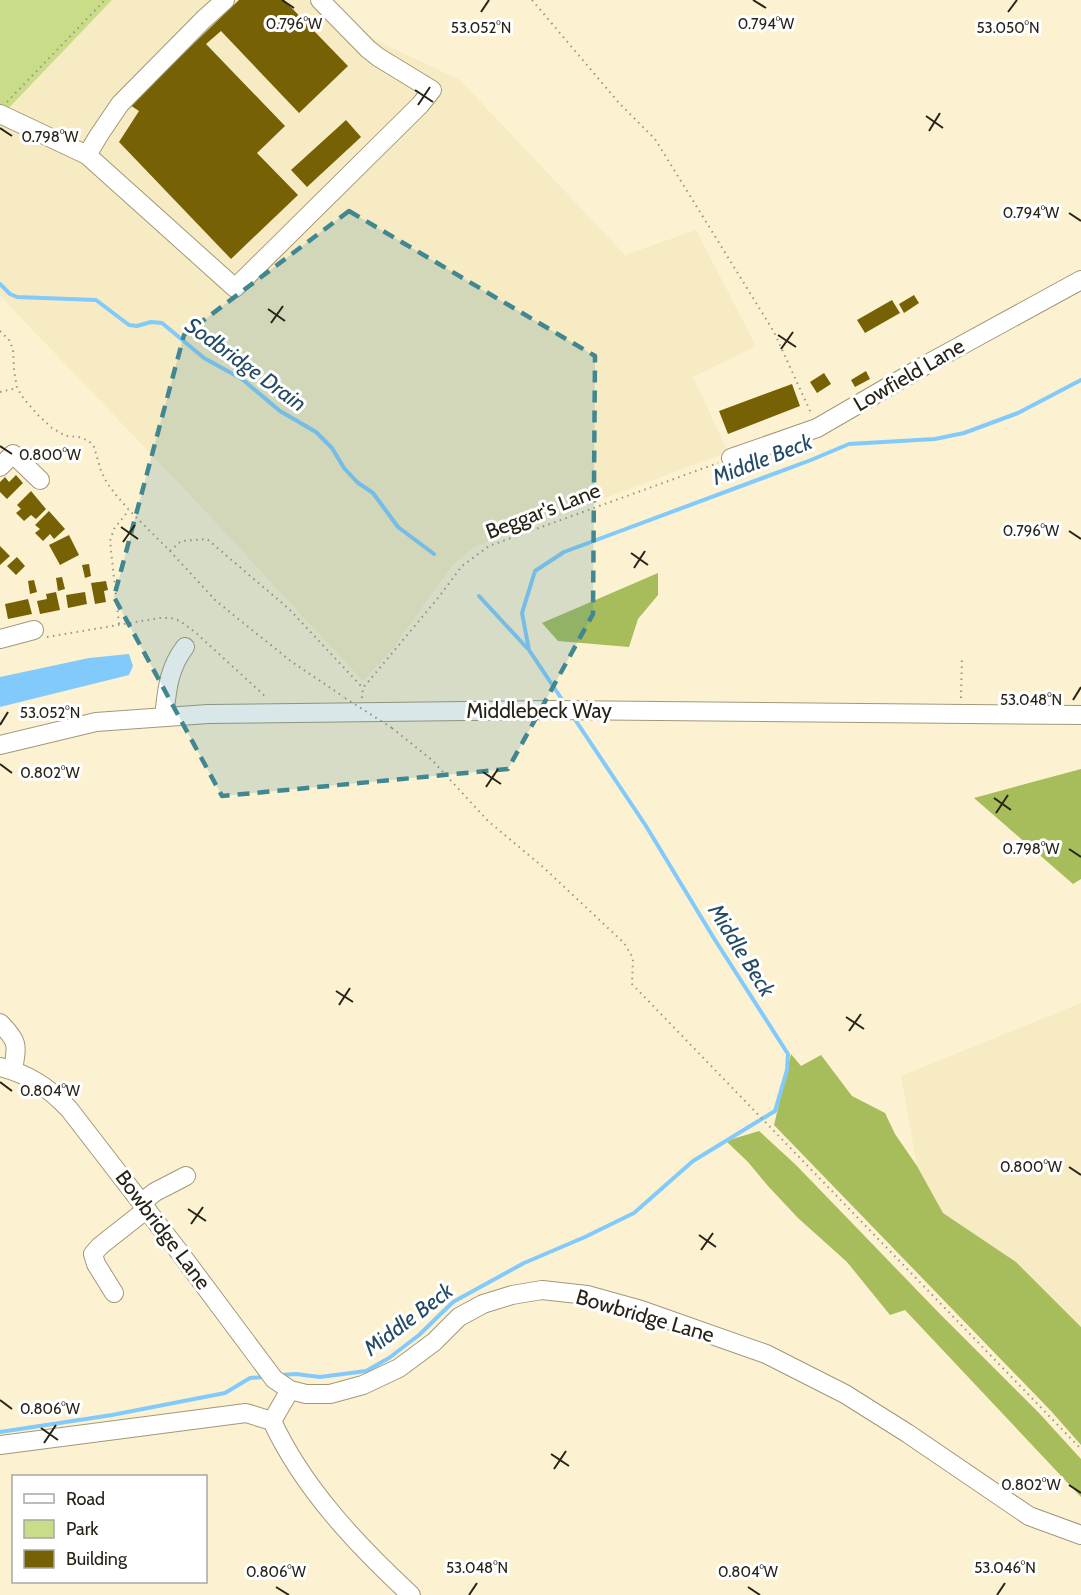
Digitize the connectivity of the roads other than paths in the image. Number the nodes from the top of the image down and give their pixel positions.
1 (225, 0) edge
2 (320, 0) edge
3 (3, 109) edge
4 (87, 154) junction
5 (1081, 280) edge
6 (4, 454) edge
7 (732, 458) road end
8 (40, 480) dead end
9 (1, 633) edge
10 (38, 634) road end
11 (185, 647) dead end
12 (1081, 715) edge
13 (164, 717) junction
14 (0, 745) edge
15 (0, 1023) edge
16 (7, 1069) edge
17 (186, 1176) dead end
18 (145, 1206) junction
19 (114, 1293) dead end
20 (290, 1390) junction
21 (272, 1420) junction
22 (0, 1445) edge
23 (1081, 1535) edge
24 (411, 1595) edge

1 - 4 street
2 - 4 street
3 - 4 street
5 - 7 street, Lowfield Lane
6 - 8 street
9 - 10 street
11 - 13 street
12 - 13 street, Middlebeck Way
13 - 14 street, Middlebeck Way
15 - 16 street, Bowbridge Lane
16 - 18 street, Bowbridge Lane
17 - 18 street
18 - 19 street
18 - 20 street, Bowbridge Lane
20 - 21 street
20 - 23 street, Bowbridge Lane
21 - 22 street
21 - 24 street

